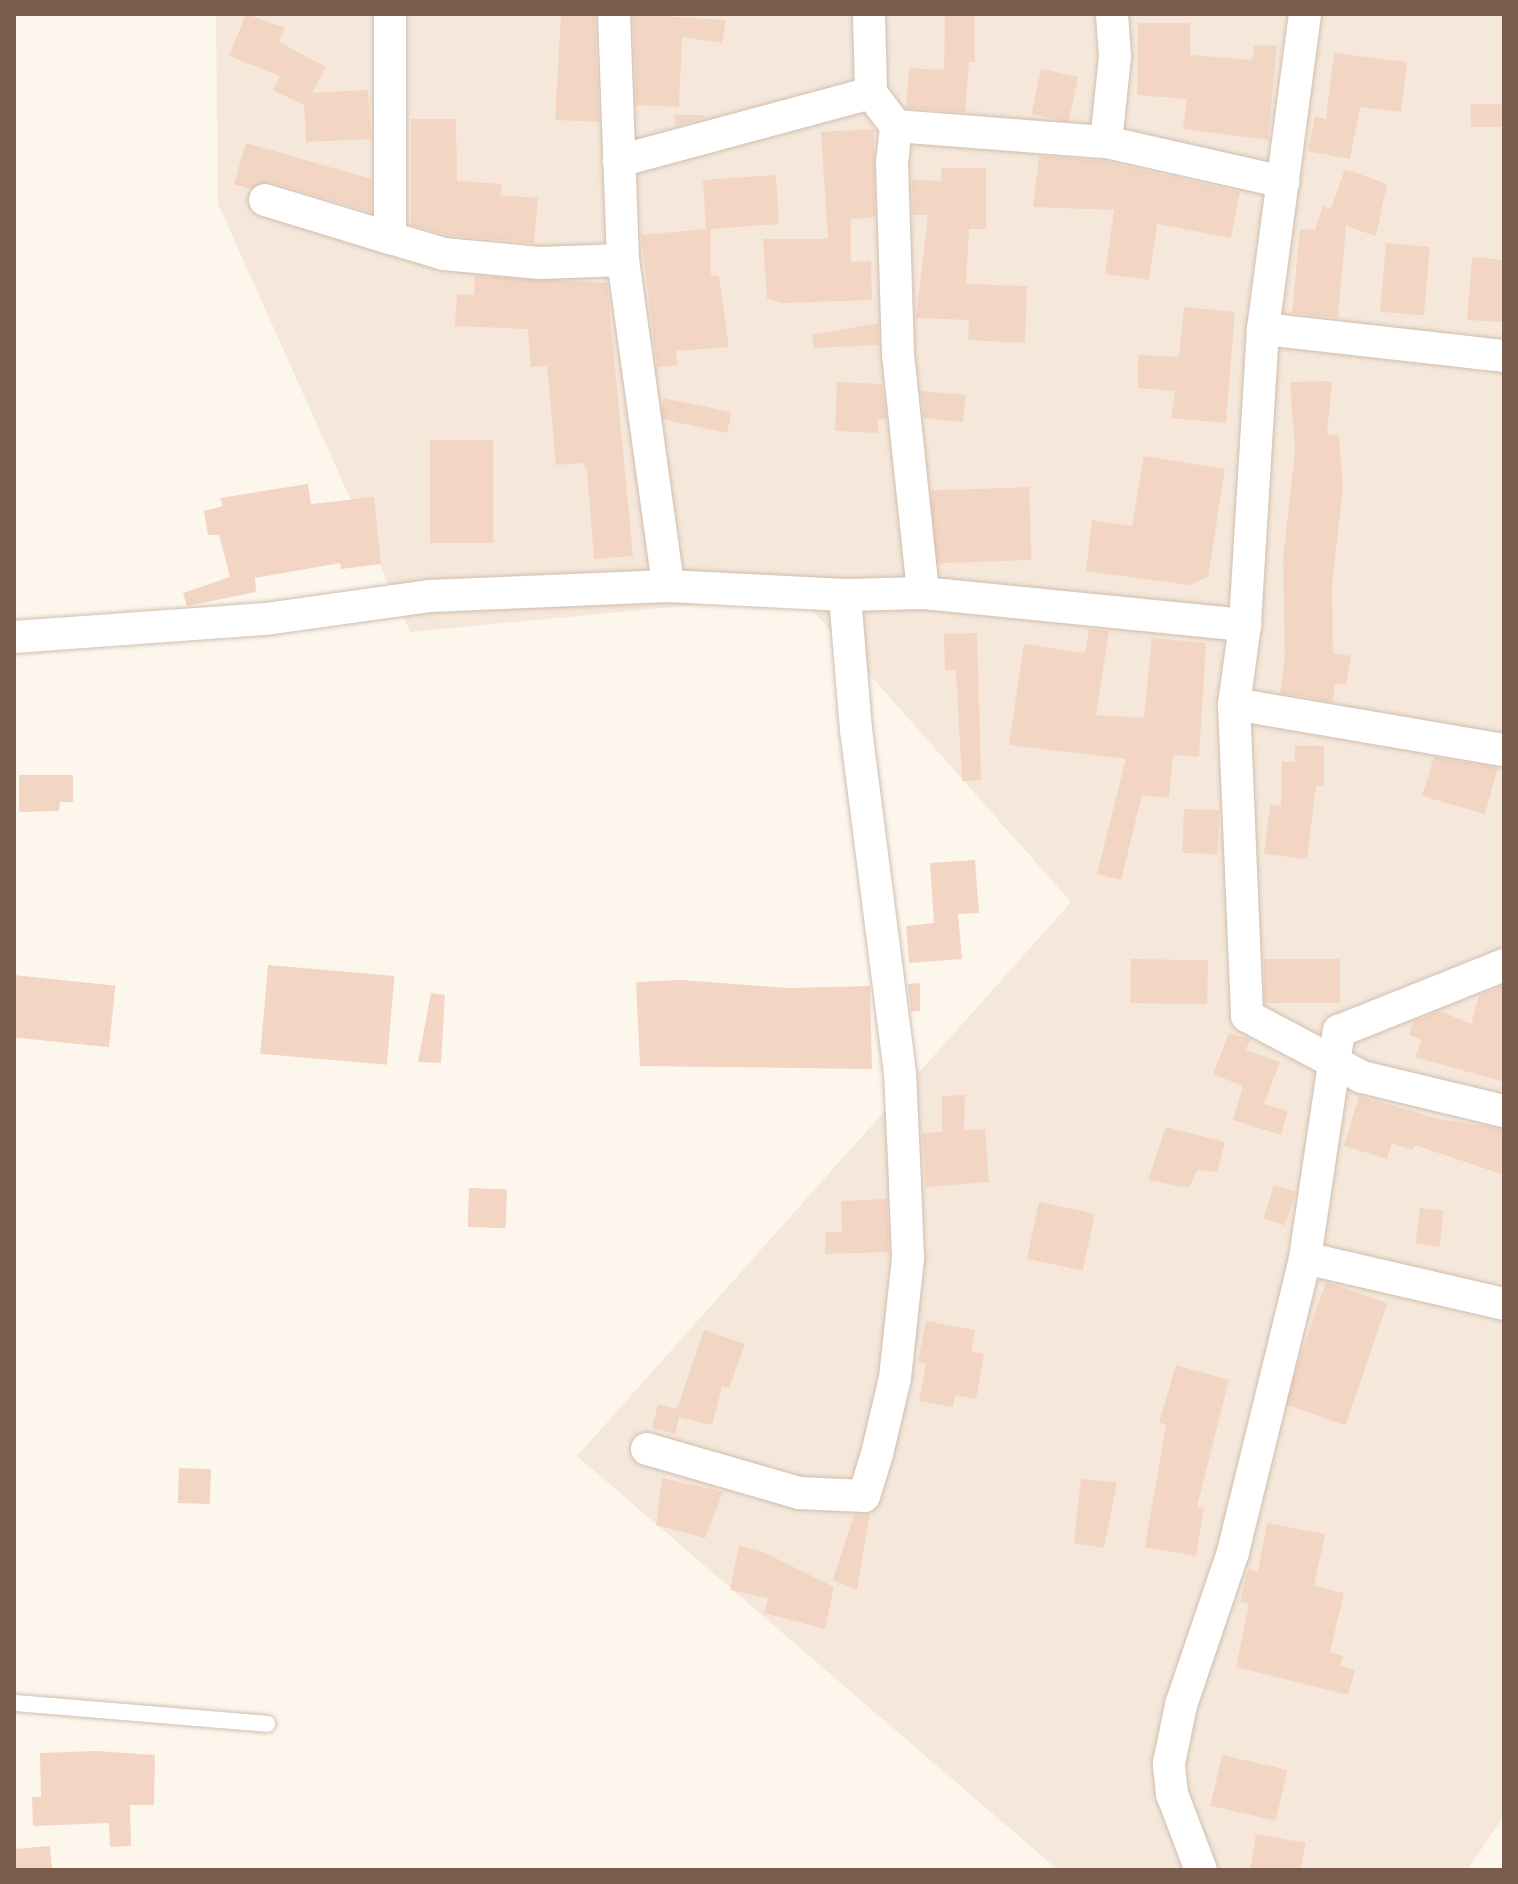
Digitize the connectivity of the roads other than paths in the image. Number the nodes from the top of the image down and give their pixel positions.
1 (390, 14) edge
2 (614, 14) edge
3 (869, 14) edge
4 (1112, 14) edge
5 (1305, 14) edge
6 (871, 93) junction
7 (896, 126) junction
8 (1106, 142) junction
9 (619, 161) junction
10 (1284, 182) junction
11 (265, 200) dead end
12 (390, 238) junction
13 (623, 260) junction
14 (1263, 329) junction
15 (1504, 356) edge
16 (668, 586) junction
17 (923, 593) junction
18 (845, 595) junction
19 (1245, 625) junction
20 (14, 637) edge
21 (1234, 704) junction
22 (1504, 750) edge
23 (1504, 965) edge
24 (1335, 1064) junction
25 (1504, 1111) edge
26 (1305, 1258) junction
27 (1504, 1304) edge
28 (647, 1449) dead end
29 (14, 1703) edge
30 (267, 1724) dead end
31 (1201, 1870) edge

1 - 12 street
2 - 9 street
3 - 6 street
4 - 8 street
5 - 10 street
6 - 7 street
6 - 9 street
7 - 8 street
7 - 17 street
8 - 10 street
9 - 13 street
10 - 14 street
11 - 12 street
12 - 13 street
13 - 16 street
14 - 15 street
14 - 19 street
16 - 18 street
16 - 20 street
17 - 18 street
17 - 19 street
18 - 28 street
19 - 21 street
21 - 22 street
21 - 24 street
23 - 24 street
24 - 25 street
24 - 26 street
26 - 27 street
26 - 31 street
29 - 30 lane

